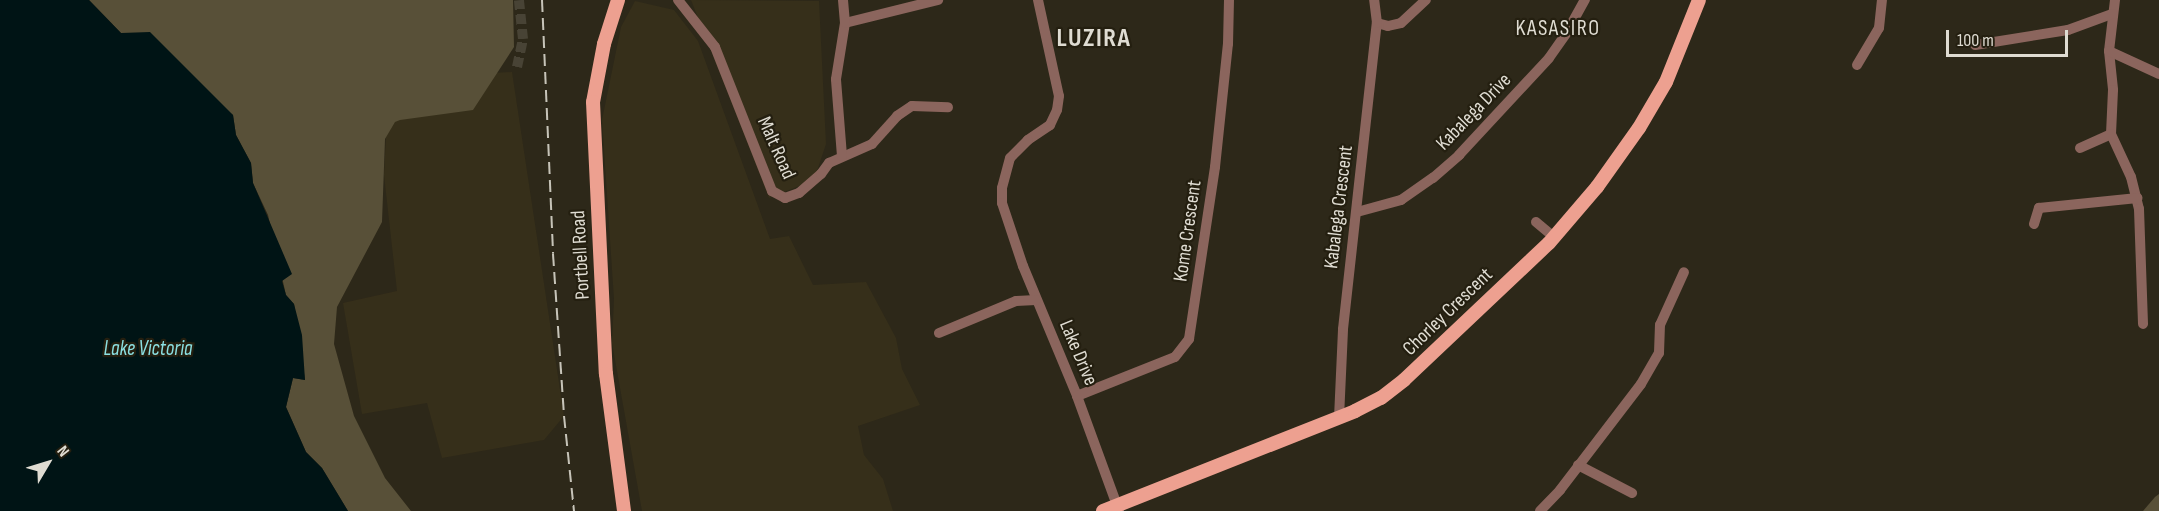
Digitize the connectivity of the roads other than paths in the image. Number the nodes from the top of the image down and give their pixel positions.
1 (618, 0) edge
2 (678, 0) edge
3 (843, 0) edge
4 (938, 0) edge
5 (1038, 0) edge
6 (1229, 0) edge
7 (1374, 0) edge
8 (1426, 0) edge
9 (1585, 0) edge
10 (1699, 0) edge
11 (1882, 0) edge
12 (2115, 0) edge
13 (2112, 14) junction
14 (845, 23) junction
15 (1377, 23) junction
16 (1975, 45) dead end
17 (2109, 51) junction
18 (1857, 65) dead end
19 (2159, 74) edge
20 (948, 107) dead end
21 (2111, 134) junction
22 (2080, 148) dead end
23 (842, 156) junction
24 (2137, 198) junction
25 (1357, 212) junction
26 (1536, 222) dead end
27 (2034, 224) dead end
28 (1554, 237) junction
29 (1684, 272) dead end
30 (1036, 300) junction
31 (2144, 324) dead end
32 (939, 333) dead end
33 (1077, 396) junction
34 (1339, 418) junction
35 (1578, 465) junction
36 (1632, 493) dead end
37 (1118, 508) edge
38 (624, 511) edge
39 (1103, 511) edge
40 (1540, 511) edge

1 - 38 main road, Portbell Road
2 - 23 street, Malt Road
3 - 14 street
4 - 14 street
5 - 30 street, Lake Drive
6 - 33 street, Kome Crescent
7 - 15 street, Kabalega Crescent
8 - 15 street
9 - 25 street, Kabalega Drive
10 - 28 main road, Chorley Crescent
11 - 18 street
12 - 13 street
13 - 16 street
13 - 17 street
14 - 23 street
15 - 25 street, Kabalega Crescent
17 - 19 street
17 - 21 street
20 - 23 street, Malt Road
21 - 22 street
21 - 24 street
24 - 27 street
24 - 31 street
25 - 34 street, Kabalega Crescent
26 - 28 street
28 - 34 main road, Chorley Crescent
29 - 35 street
30 - 32 street
30 - 33 street, Lake Drive
33 - 37 street, Lake Drive
34 - 37 main road, Chorley Crescent
35 - 36 street
35 - 40 street
37 - 39 main road, Chorley Crescent

